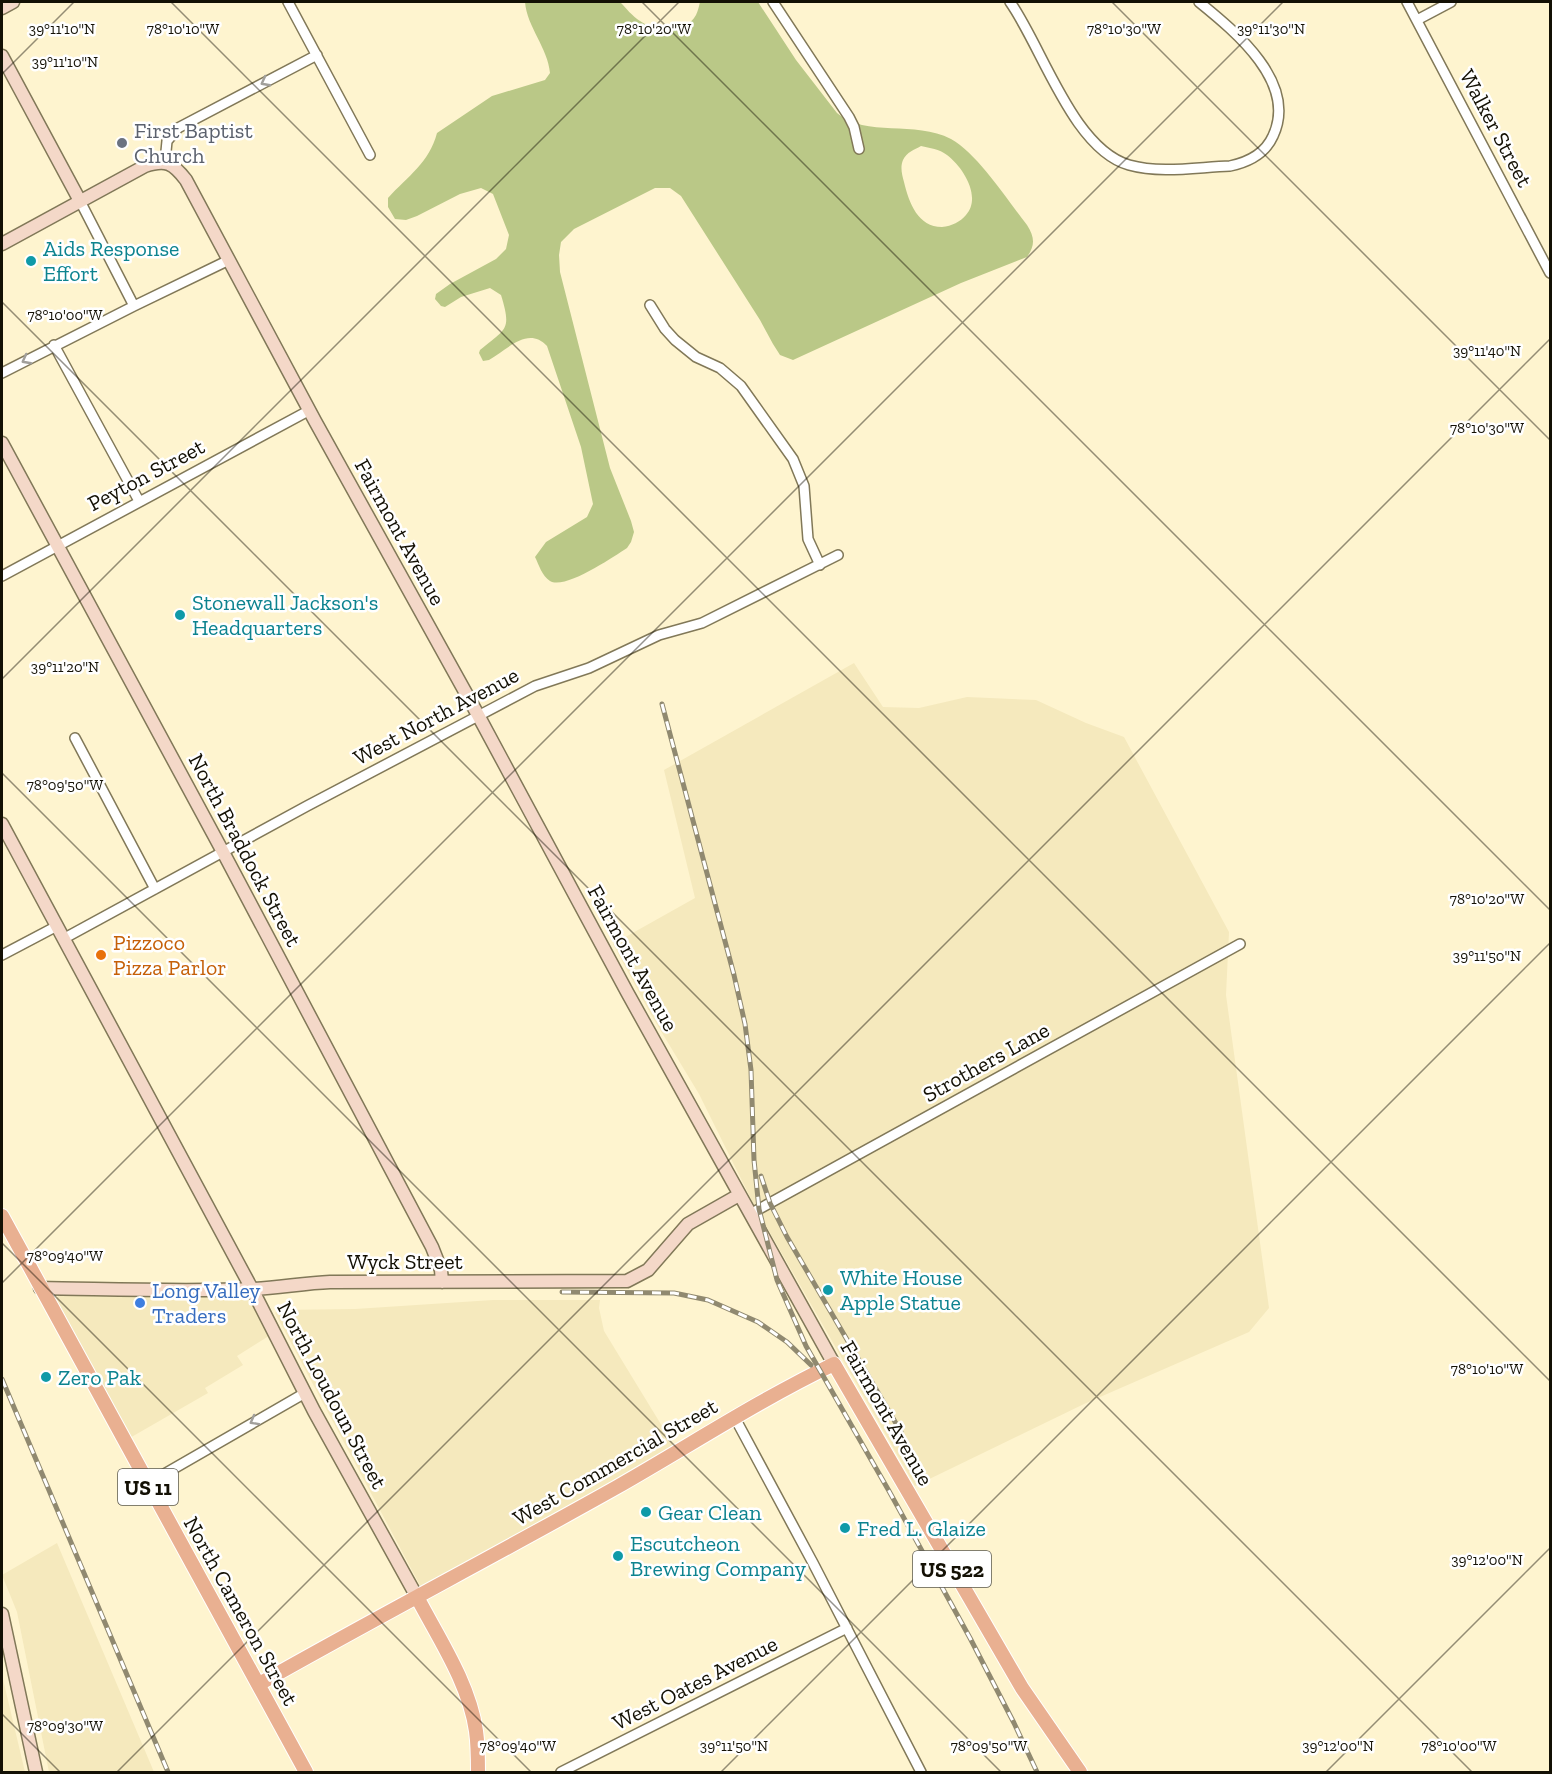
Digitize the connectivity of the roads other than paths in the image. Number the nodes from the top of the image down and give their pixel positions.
1 (14, 2) edge
2 (288, 2) edge
3 (772, 2) edge
4 (1010, 2) edge
5 (1199, 2) edge
6 (1407, 2) edge
7 (1451, 2) edge
8 (2, 8) edge
9 (1417, 20) junction
10 (317, 55) junction
11 (2, 56) edge
12 (859, 149) dead end
13 (370, 155) dead end
14 (165, 162) junction
15 (80, 201) junction
16 (2, 244) edge
17 (229, 260) junction
18 (1551, 273) edge
19 (650, 305) dead end
20 (134, 306) junction
21 (54, 345) junction
22 (2, 373) edge
23 (310, 410) junction
24 (2, 442) edge
25 (139, 501) junction
26 (57, 546) junction
27 (838, 555) dead end
28 (820, 565) junction
29 (2, 576) edge
30 (478, 715) junction
31 (75, 738) dead end
32 (2, 824) edge
33 (223, 852) junction
34 (155, 889) junction
35 (57, 926) junction
36 (63, 939) junction
37 (1240, 944) dead end
38 (2, 955) edge
39 (739, 1195) junction
40 (750, 1214) junction
41 (2, 1216) edge
42 (442, 1282) junction
43 (40, 1288) junction
44 (252, 1289) junction
45 (834, 1364) junction
46 (305, 1393) junction
47 (735, 1418) junction
48 (147, 1484) junction
49 (417, 1597) junction
50 (2, 1614) edge
51 (847, 1628) junction
52 (259, 1684) junction
53 (1079, 1771) edge
54 (36, 1773) edge
55 (306, 1773) edge
56 (478, 1773) edge
57 (561, 1773) edge
58 (921, 1773) edge

1 - 8 street
2 - 10 street
3 - 12 street
4 - 5 street
6 - 9 street, Walker Street
7 - 9 street
9 - 18 street, Walker Street
10 - 13 street
10 -> 14 street
11 - 15 street
14 - 15 street
14 - 17 street, Fairmont Avenue
15 - 16 street
15 - 20 street
17 - 20 street
17 - 23 street, Fairmont Avenue
19 - 28 street
20 - 21 street
21 -> 22 street
21 - 25 street
23 - 25 street, Peyton Street
23 - 30 street, Fairmont Avenue
24 - 26 street, North Braddock Street
25 - 26 street, Peyton Street
26 - 29 street, Peyton Street
26 - 33 street, North Braddock Street
27 - 28 street, West North Avenue
28 - 30 street, West North Avenue
30 - 33 street, West North Avenue
30 - 39 street, Fairmont Avenue
31 - 34 street
32 - 35 street, North Loudoun Street
33 - 34 street, West North Avenue
33 - 42 street, North Braddock Street
34 - 36 street, West North Avenue
35 - 36 street, North Loudoun Street
35 - 38 street
36 - 44 street, North Loudoun Street
37 - 40 street, Strothers Lane
39 - 40 street, Fairmont Avenue
39 - 42 street, Wyck Street
40 - 45 street, Fairmont Avenue
41 - 43 main road, North Cameron Street / US 11
42 - 44 street, Wyck Street
43 - 44 street, Wyck Street
43 - 48 main road, North Cameron Street / US 11
44 - 46 street, North Loudoun Street
45 - 47 main road, West Commercial Street
45 - 53 main road, Fairmont Avenue / US 522
46 -> 48 street
46 - 49 street, North Loudoun Street
47 - 49 main road, West Commercial Street
47 - 51 street
48 - 52 main road, North Cameron Street / US 11
49 - 52 main road, West Commercial Street
49 - 56 main road, North Loudoun Street
50 - 54 street
51 - 57 street, West Oates Avenue
51 - 58 street
52 - 55 main road, North Cameron Street / US 11

